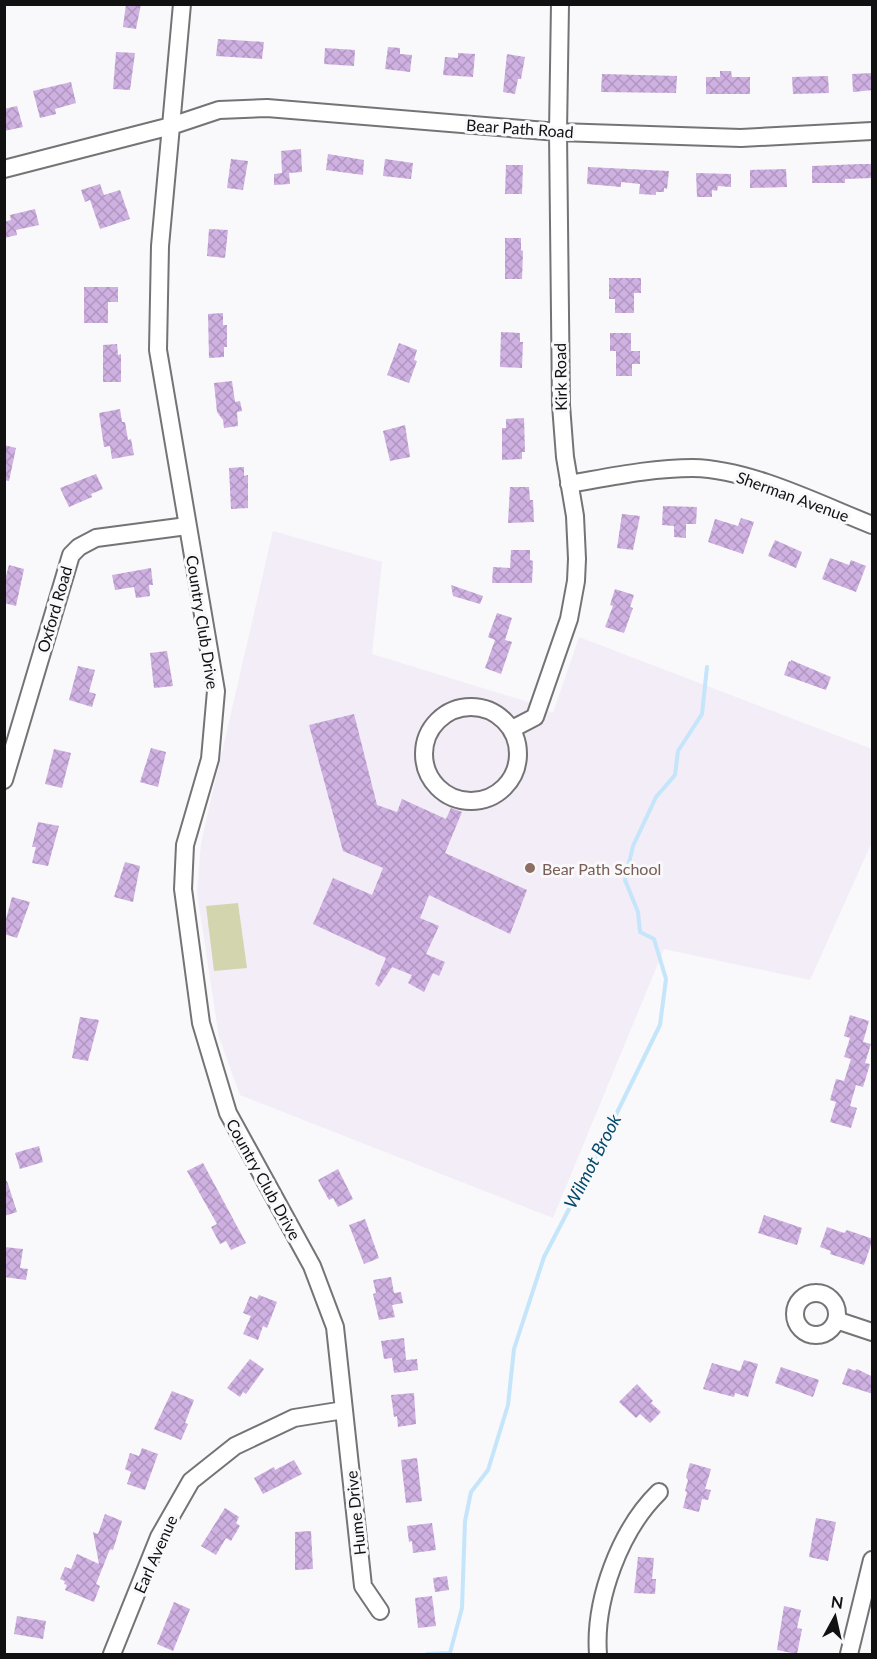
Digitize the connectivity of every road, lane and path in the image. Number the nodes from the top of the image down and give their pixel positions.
1 (182, 4) edge
2 (560, 4) edge
3 (171, 126) junction
4 (873, 131) edge
5 (558, 132) junction
6 (4, 169) edge
7 (569, 484) junction
8 (873, 525) edge
9 (187, 526) junction
10 (512, 729) junction
11 (4, 780) edge
12 (836, 1320) dead end
13 (873, 1332) edge
14 (344, 1410) junction
15 (660, 1492) dead end
16 (873, 1560) edge
17 (380, 1611) dead end
18 (112, 1654) edge
19 (598, 1654) edge
20 (849, 1654) edge

1 - 3 street
2 - 5 street, Kirk Road
3 - 5 street, Bear Path Road
3 - 6 street, Bear Path Road
3 - 9 street, Country Club Drive
4 - 5 street, Bear Path Road
5 - 7 street, Kirk Road
7 - 8 street, Sherman Avenue
7 - 10 street, Kirk Road
9 - 11 street, Oxford Road
9 - 14 street, Country Club Drive
10 - 10 street
12 - 13 street
14 - 17 street, Hume Drive
14 - 18 street, Earl Avenue
15 - 19 street
16 - 20 street

